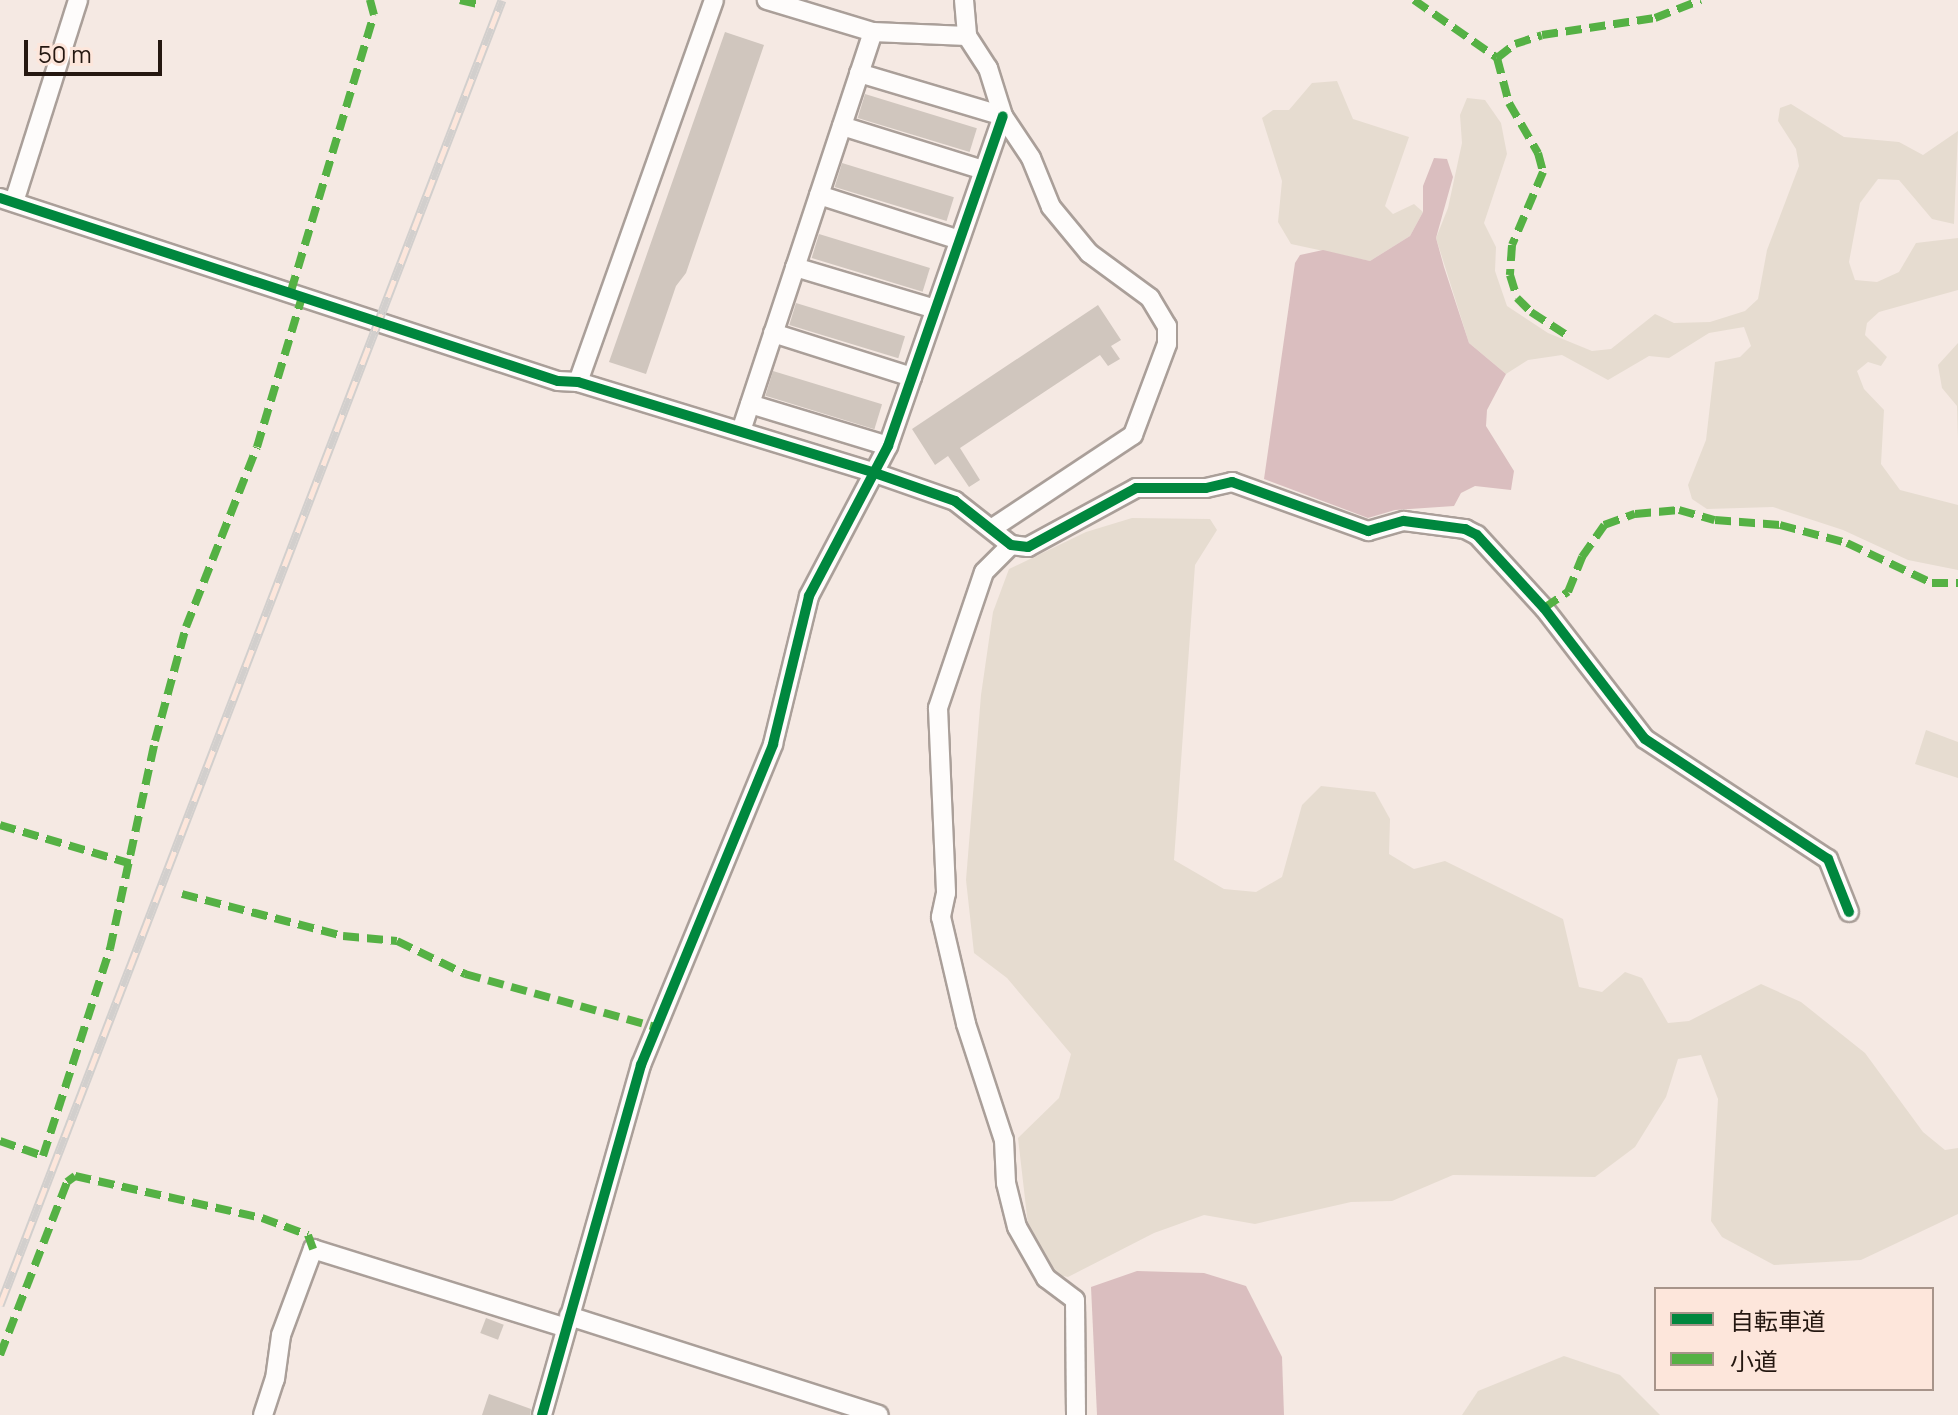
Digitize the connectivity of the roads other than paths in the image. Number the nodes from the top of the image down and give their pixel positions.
1 (78, 0) edge
2 (714, 0) edge
3 (767, 0) edge
4 (964, 0) edge
5 (873, 32) junction
6 (967, 36) junction
7 (859, 73) junction
8 (1003, 116) junction
9 (842, 126) junction
10 (983, 170) junction
11 (819, 195) junction
12 (5, 203) edge
13 (959, 240) junction
14 (795, 267) junction
15 (935, 309) junction
16 (773, 333) junction
17 (912, 377) junction
18 (578, 382) junction
19 (750, 404) junction
20 (741, 431) junction
21 (888, 446) junction
22 (875, 473) junction
23 (994, 527) junction
24 (1011, 545) junction
25 (1849, 912) dead end
26 (568, 1322) junction
27 (263, 1415) edge
28 (542, 1415) edge
29 (879, 1415) edge
30 (1076, 1415) edge

1 - 12 street
2 - 18 street
3 - 5 street
4 - 6 street
5 - 6 street
5 - 7 street
6 - 8 street
7 - 8 street
7 - 9 street
8 - 10 street
8 - 23 street
9 - 10 street
9 - 11 street
10 - 13 street
11 - 13 street
11 - 14 street
12 - 18 street
13 - 15 street
14 - 15 street
14 - 16 street
15 - 17 street
16 - 17 street
16 - 19 street
17 - 21 street
18 - 20 street
19 - 20 street
19 - 21 street
20 - 22 street
21 - 22 street
22 - 23 street
22 - 26 street
23 - 24 street
24 - 25 street
24 - 30 street
26 - 27 street
26 - 28 street
26 - 29 street

